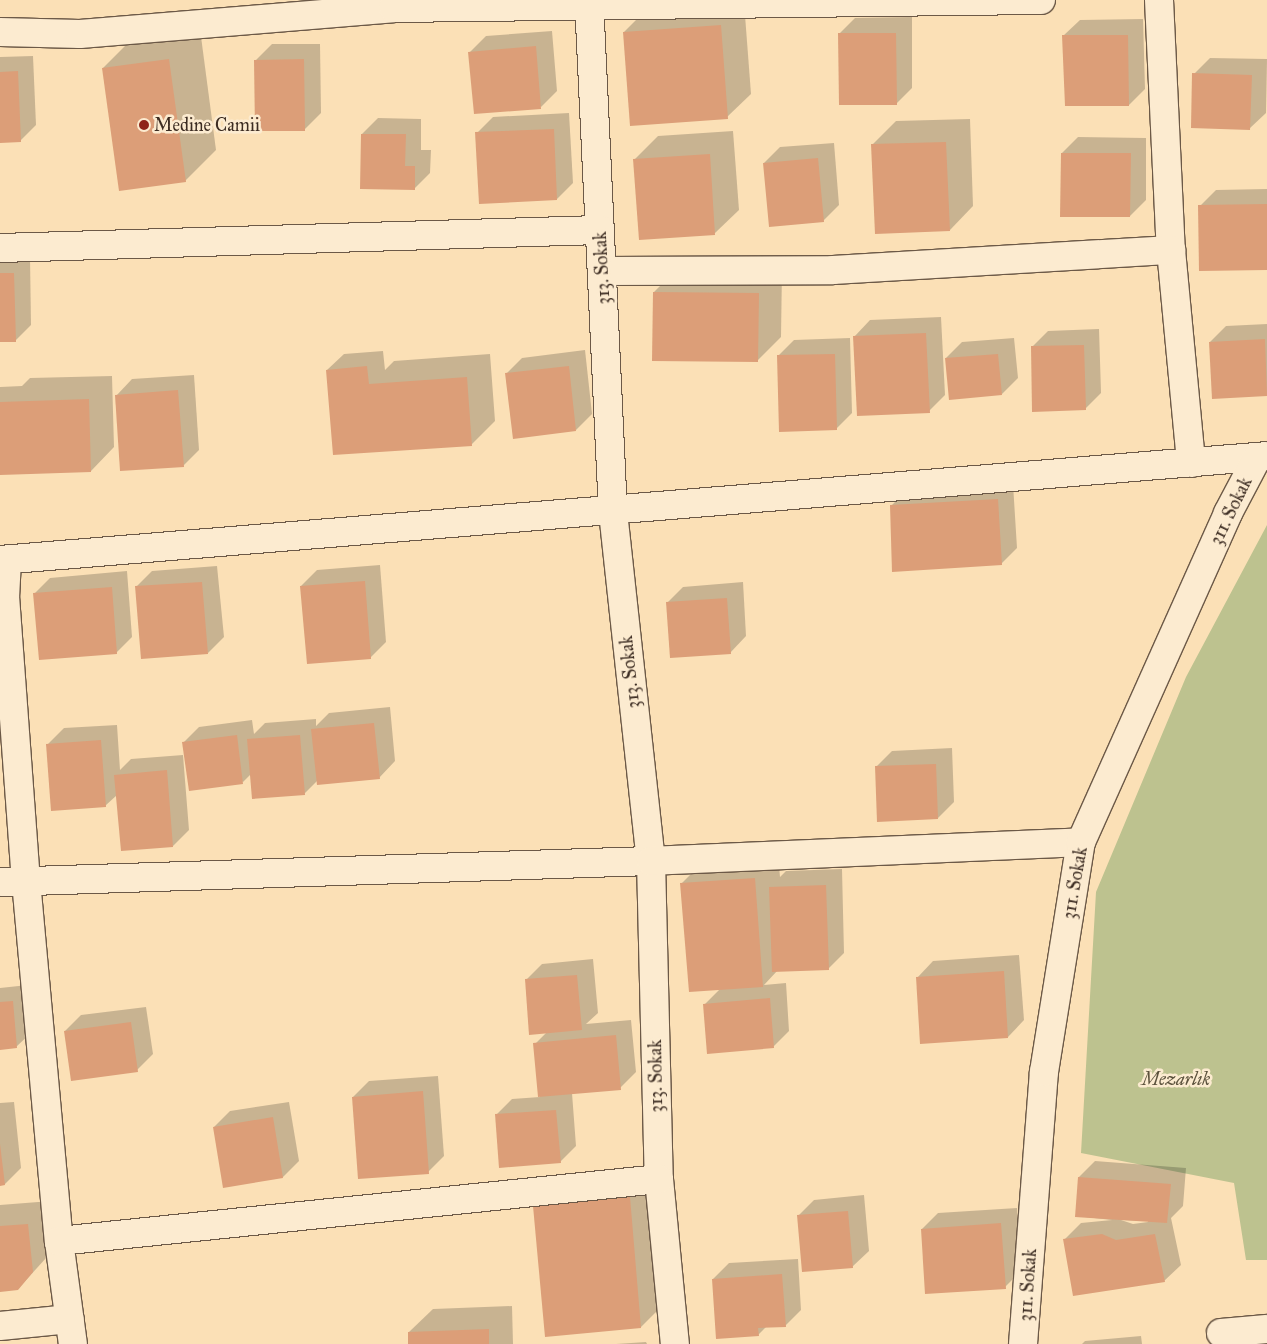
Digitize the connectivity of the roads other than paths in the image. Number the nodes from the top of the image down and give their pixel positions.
1 (1041, 0) edge
2 (1159, 0) edge
3 (589, 2) edge
4 (0, 32) edge
5 (600, 230) junction
6 (0, 248) edge
7 (1171, 250) junction
8 (603, 271) junction
9 (1262, 457) edge
10 (1190, 463) junction
11 (613, 512) junction
12 (4, 560) edge
13 (1081, 842) junction
14 (651, 861) junction
15 (13, 881) edge
16 (659, 1179) junction
17 (59, 1241) junction
18 (0, 1326) edge
19 (1267, 1329) edge
20 (72, 1331) edge
21 (1222, 1333) dead end
22 (675, 1344) edge
23 (1023, 1344) edge

1 - 3 street
2 - 7 street
3 - 4 street
3 - 5 street, 313. Sokak
5 - 6 street
5 - 8 street, 313. Sokak
7 - 8 street
7 - 10 street
8 - 11 street, 313. Sokak
9 - 10 street
9 - 13 street, 311. Sokak
10 - 11 street
11 - 12 street
11 - 14 street, 313. Sokak
12 - 15 street
13 - 14 street
13 - 23 street, 311. Sokak
14 - 15 street
14 - 16 street, 313. Sokak
15 - 17 street
16 - 17 street
16 - 22 street, 313. Sokak
17 - 20 street
18 - 20 street
19 - 21 street

